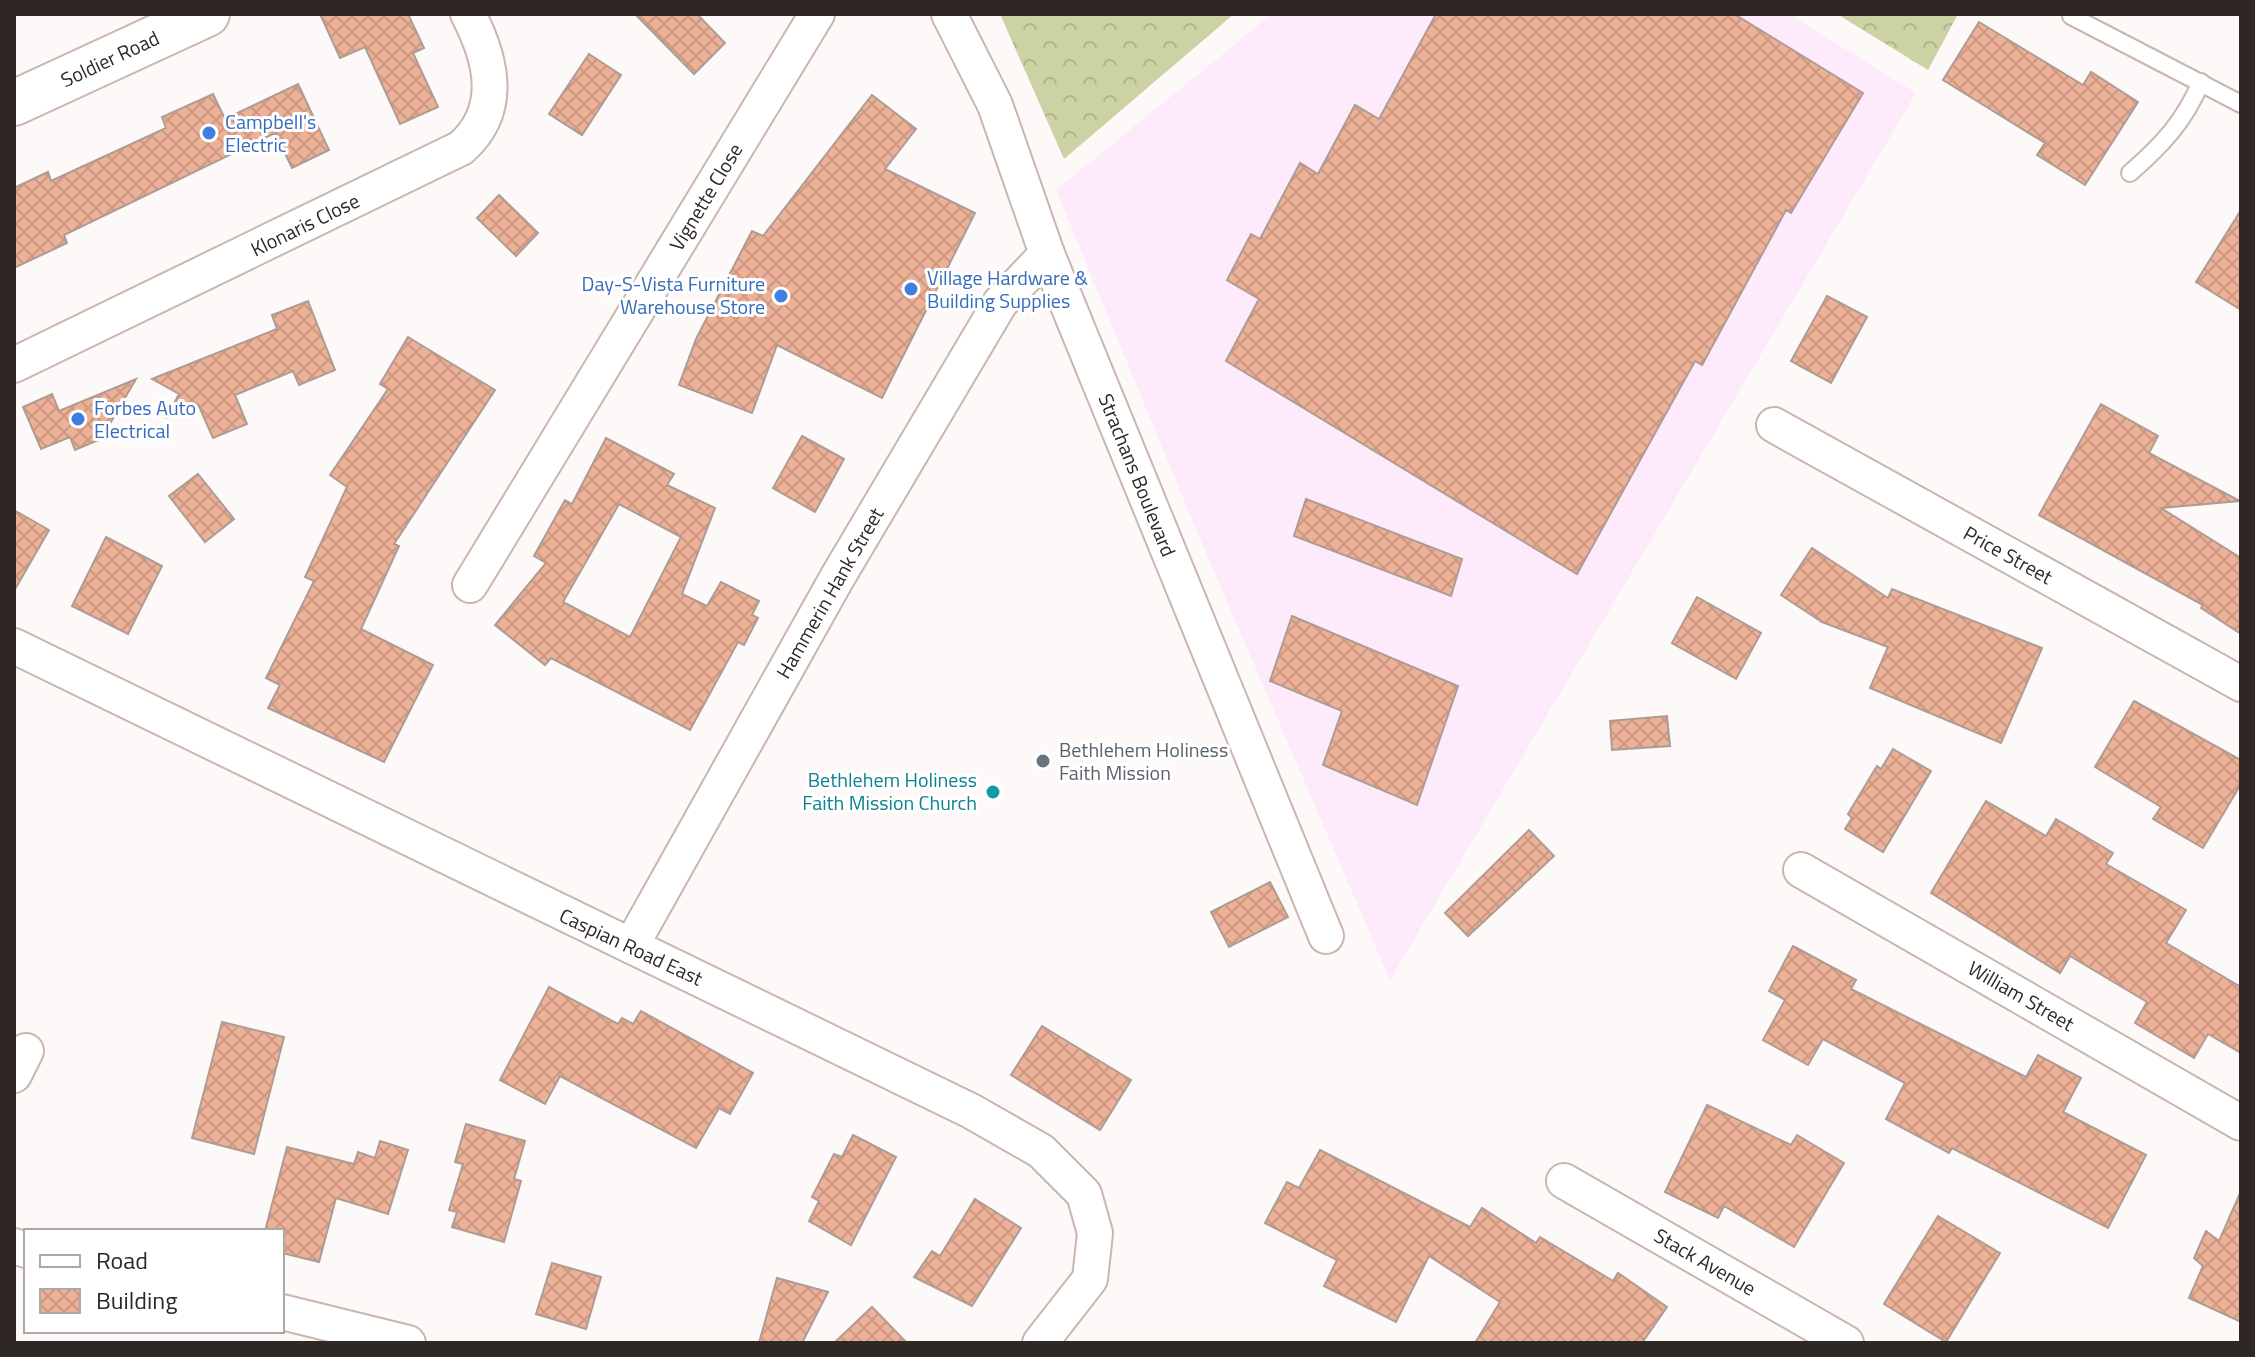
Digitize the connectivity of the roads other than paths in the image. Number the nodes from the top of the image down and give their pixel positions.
1 (207, 14) edge
2 (468, 14) edge
3 (817, 14) edge
4 (949, 14) edge
5 (2071, 16) dead end
6 (2201, 82) junction
7 (14, 103) edge
8 (2241, 104) edge
9 (2130, 173) dead end
10 (1047, 254) junction
11 (14, 365) edge
12 (1774, 425) dead end
13 (470, 585) dead end
14 (14, 646) edge
15 (2241, 684) edge
16 (1801, 870) dead end
17 (1326, 936) dead end
18 (631, 946) junction
19 (2241, 1123) edge
20 (1564, 1181) dead end
21 (284, 1312) edge
22 (408, 1343) edge
23 (1040, 1343) edge
24 (1846, 1343) edge

1 - 7 main road, Soldier Road
2 - 11 street, Klonaris Close
3 - 13 street, Vignette Close
4 - 10 street, Strachans Boulevard
5 - 6 lane
6 - 8 lane
6 - 9 lane
10 - 17 street, Strachans Boulevard
10 - 18 street, Hammerin Hank Street
12 - 15 street, Price Street
14 - 18 street, Caspian Road East
16 - 19 street, William Street
18 - 23 street, Caspian Road East
20 - 24 street, Stack Avenue
21 - 22 street

